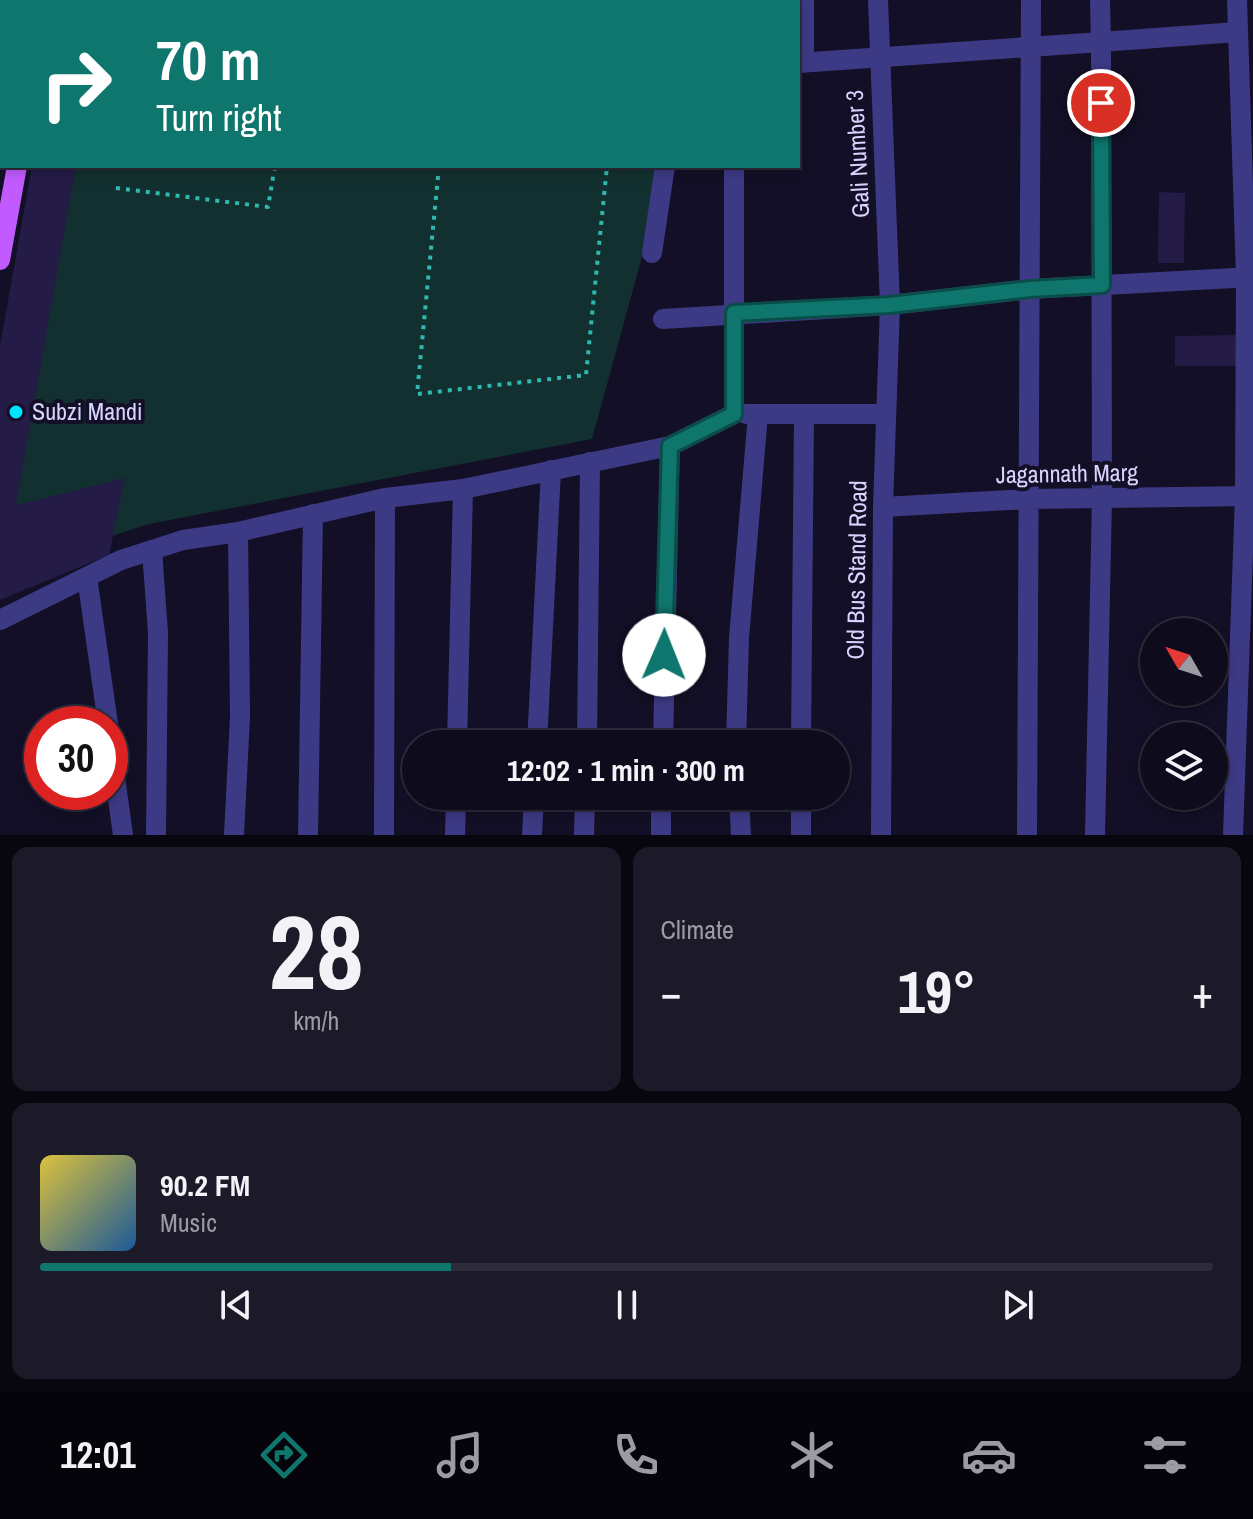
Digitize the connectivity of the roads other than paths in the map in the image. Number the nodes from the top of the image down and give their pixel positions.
1 (804, 0) edge
2 (878, 0) edge
3 (1031, 0) edge
4 (1100, 0) edge
5 (1237, 0) edge
6 (1237, 32) junction
7 (1101, 42) junction
8 (1032, 47) junction
9 (879, 58) junction
10 (801, 63) edge
11 (17, 168) edge
12 (665, 168) edge
13 (734, 168) edge
14 (652, 253) dead end
15 (0, 260) edge
16 (1249, 277) edge
17 (1102, 285) junction
18 (1030, 289) junction
19 (890, 305) junction
20 (734, 313) junction
21 (663, 319) dead end
22 (734, 414) junction
23 (758, 414) junction
24 (804, 414) junction
25 (885, 414) junction
26 (670, 446) junction
27 (590, 462) junction
28 (551, 470) junction
29 (463, 489) junction
30 (1249, 496) edge
31 (385, 498) junction
32 (1102, 498) junction
33 (1029, 499) junction
34 (883, 507) junction
35 (313, 514) junction
36 (238, 532) junction
37 (152, 550) junction
38 (87, 577) junction
39 (0, 620) edge
40 (1246, 643) edge
41 (105, 706) edge
42 (457, 730) edge
43 (538, 730) edge
44 (587, 730) edge
45 (663, 730) edge
46 (736, 730) edge
47 (801, 730) edge
48 (120, 810) edge
49 (456, 810) edge
50 (533, 810) edge
51 (585, 810) edge
52 (661, 810) edge
53 (740, 810) edge
54 (801, 810) edge
55 (123, 835) edge
56 (156, 835) edge
57 (234, 835) edge
58 (308, 835) edge
59 (384, 835) edge
60 (455, 835) edge
61 (532, 835) edge
62 (584, 835) edge
63 (661, 835) edge
64 (741, 835) edge
65 (801, 835) edge
66 (881, 835) edge
67 (1027, 835) edge
68 (1095, 835) edge
69 (1233, 835) edge

1 - 10 street
2 - 9 street, Gali Number 3
3 - 8 street
4 - 7 street
5 - 6 street
6 - 7 street
6 - 16 street
7 - 8 street
7 - 17 street
8 - 9 street
8 - 18 street
9 - 10 street
9 - 19 street, Gali Number 3
11 - 15 main road
12 - 14 street
13 - 20 street
16 - 17 street
16 - 30 street
17 - 18 street
17 - 32 street
18 - 19 street
18 - 33 street
19 - 20 street
19 - 25 street, Old Bus Stand Road
20 - 21 street
20 - 22 street
22 - 23 street
22 - 26 street
23 - 24 street
23 - 46 street
24 - 25 street
24 - 47 street
25 - 34 street, Old Bus Stand Road
26 - 27 street
26 - 45 street
27 - 28 street
27 - 44 street
28 - 29 street
28 - 43 street
29 - 31 street
29 - 42 street
30 - 32 street, Jagannath Marg
30 - 40 street
31 - 35 street
31 - 59 street
32 - 33 street, Jagannath Marg
32 - 68 street
33 - 34 street, Jagannath Marg
33 - 67 street
34 - 66 street, Old Bus Stand Road
35 - 36 street
35 - 58 street
36 - 37 street
36 - 57 street
37 - 38 street
37 - 56 street
38 - 39 street
38 - 41 street
40 - 69 street
48 - 55 street
49 - 60 street
50 - 61 street
51 - 62 street
52 - 63 street
53 - 64 street
54 - 65 street

